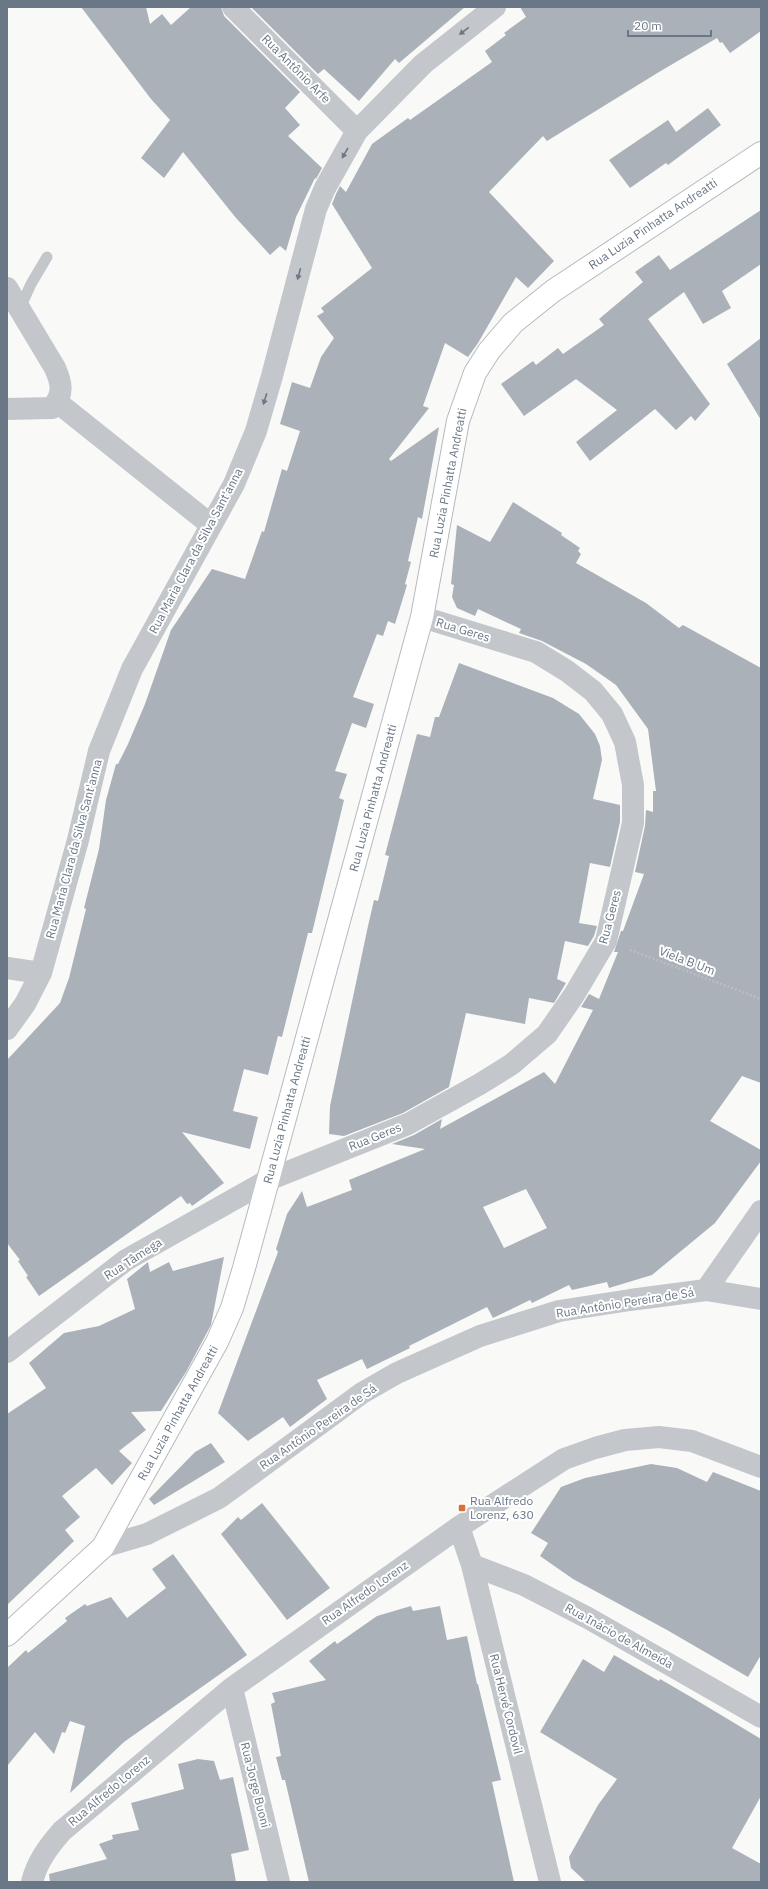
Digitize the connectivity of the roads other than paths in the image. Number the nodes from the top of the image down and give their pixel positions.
1 (233, 7) edge
2 (495, 7) edge
3 (357, 131) junction
4 (761, 153) edge
5 (47, 257) dead end
6 (7, 288) edge
7 (20, 308) junction
8 (57, 402) junction
9 (7, 409) edge
10 (211, 525) junction
11 (422, 617) junction
12 (7, 968) edge
13 (41, 973) junction
14 (7, 1029) edge
15 (268, 1180) junction
16 (761, 1211) edge
17 (706, 1290) junction
18 (761, 1298) edge
19 (7, 1352) edge
20 (761, 1467) edge
21 (459, 1527) junction
22 (103, 1547) junction
23 (472, 1565) junction
24 (7, 1635) edge
25 (232, 1688) junction
26 (761, 1717) edge
27 (32, 1882) edge
28 (279, 1882) edge
29 (550, 1882) edge

1 - 3 street, Rua Antônio Arfe
2 -> 3 street, Rua Maria Clara da Silva Sant'anna
3 -> 10 street, Rua Maria Clara da Silva Sant'anna
4 - 11 street, Rua Luzia Pinhatta Andreatti
5 - 7 lane
6 - 7 street
7 - 8 street
8 - 9 street
8 - 10 street
10 - 13 street, Rua Maria Clara da Silva Sant'anna
11 - 15 street, Rua Luzia Pinhatta Andreatti
11 - 15 street, Rua Geres
12 - 13 street
13 - 14 street, Rua Maria Clara da Silva Sant'anna
15 - 19 street, Rua Tâmega
15 - 22 street, Rua Luzia Pinhatta Andreatti
16 - 17 street
17 - 18 street, Rua Antônio Pereira de Sá
17 - 22 street, Rua Antônio Pereira de Sá
20 - 21 street, Rua Alfredo Lorenz
21 - 23 street, Rua Hervé Cordovil
21 - 25 street, Rua Alfredo Lorenz
22 - 24 street, Rua Antônio Pereira de Sá
23 - 26 street, Rua Inácio de Almeida
23 - 29 street, Rua Hervé Cordovil
25 - 27 street, Rua Alfredo Lorenz
25 - 28 street, Rua Jorge Buoni

